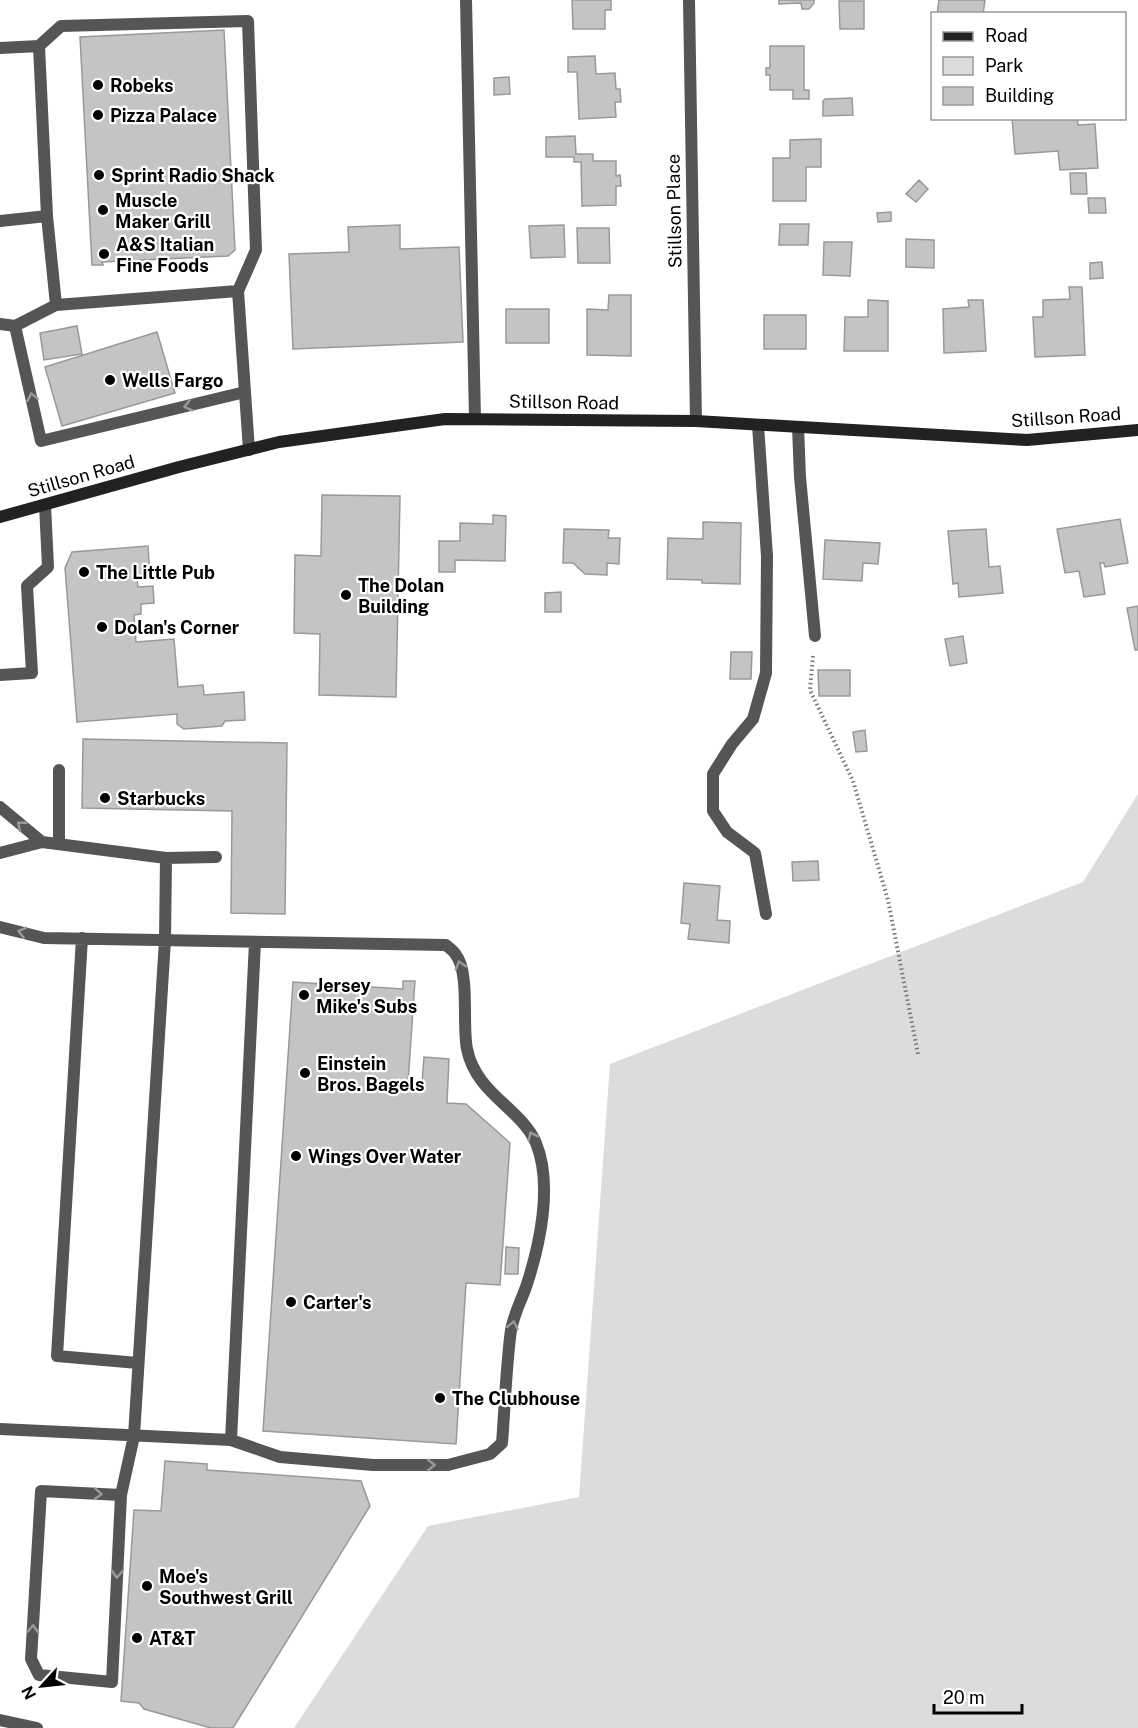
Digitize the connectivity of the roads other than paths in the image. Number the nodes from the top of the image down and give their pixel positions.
1 (466, 0) edge
2 (689, 0) edge
3 (39, 46) junction
4 (0, 48) edge
5 (47, 216) junction
6 (0, 221) edge
7 (238, 291) junction
8 (56, 305) junction
9 (0, 324) edge
10 (15, 326) junction
11 (245, 392) junction
12 (475, 419) junction
13 (696, 421) junction
14 (758, 425) junction
15 (798, 427) junction
16 (1138, 430) edge
17 (249, 450) junction
18 (45, 505) junction
19 (0, 517) edge
20 (814, 636) road end
21 (0, 675) edge
22 (59, 770) dead end
23 (0, 807) edge
24 (42, 842) junction
25 (59, 844) junction
26 (0, 853) edge
27 (216, 857) dead end
28 (165, 858) junction
29 (766, 914) dead end
30 (0, 927) edge
31 (82, 938) junction
32 (165, 940) junction
33 (255, 942) junction
34 (138, 1363) junction
35 (0, 1429) edge
36 (134, 1436) junction
37 (231, 1440) junction
38 (121, 1495) junction
39 (0, 1720) edge
40 (37, 1728) edge

1 - 12 street
2 - 13 street, Stillson Place
3 - 4 street
3 - 5 street
3 - 7 street
5 - 6 street
5 - 8 street
7 - 8 street
7 - 11 street
8 - 10 street
9 - 10 street
11 -> 10 street
11 - 17 street
12 - 13 main road, Stillson Road
12 - 17 main road, Stillson Road
13 - 14 main road, Stillson Road
14 - 15 main road, Stillson Road
14 - 29 street
15 - 16 main road, Stillson Road
15 - 20 street
17 - 18 main road, Stillson Road
18 - 19 main road, Stillson Road
18 - 21 street
22 - 25 street
24 -> 23 street
24 - 25 street
24 - 26 street
25 - 28 street
27 - 28 street
28 - 32 street
31 -> 30 street
31 - 32 street
31 - 34 street
32 - 33 street
32 - 34 street
33 - 37 street
37 -> 33 street
34 - 36 street
35 - 36 street
36 - 37 street
36 - 38 street
38 -> 38 street
39 - 40 street

